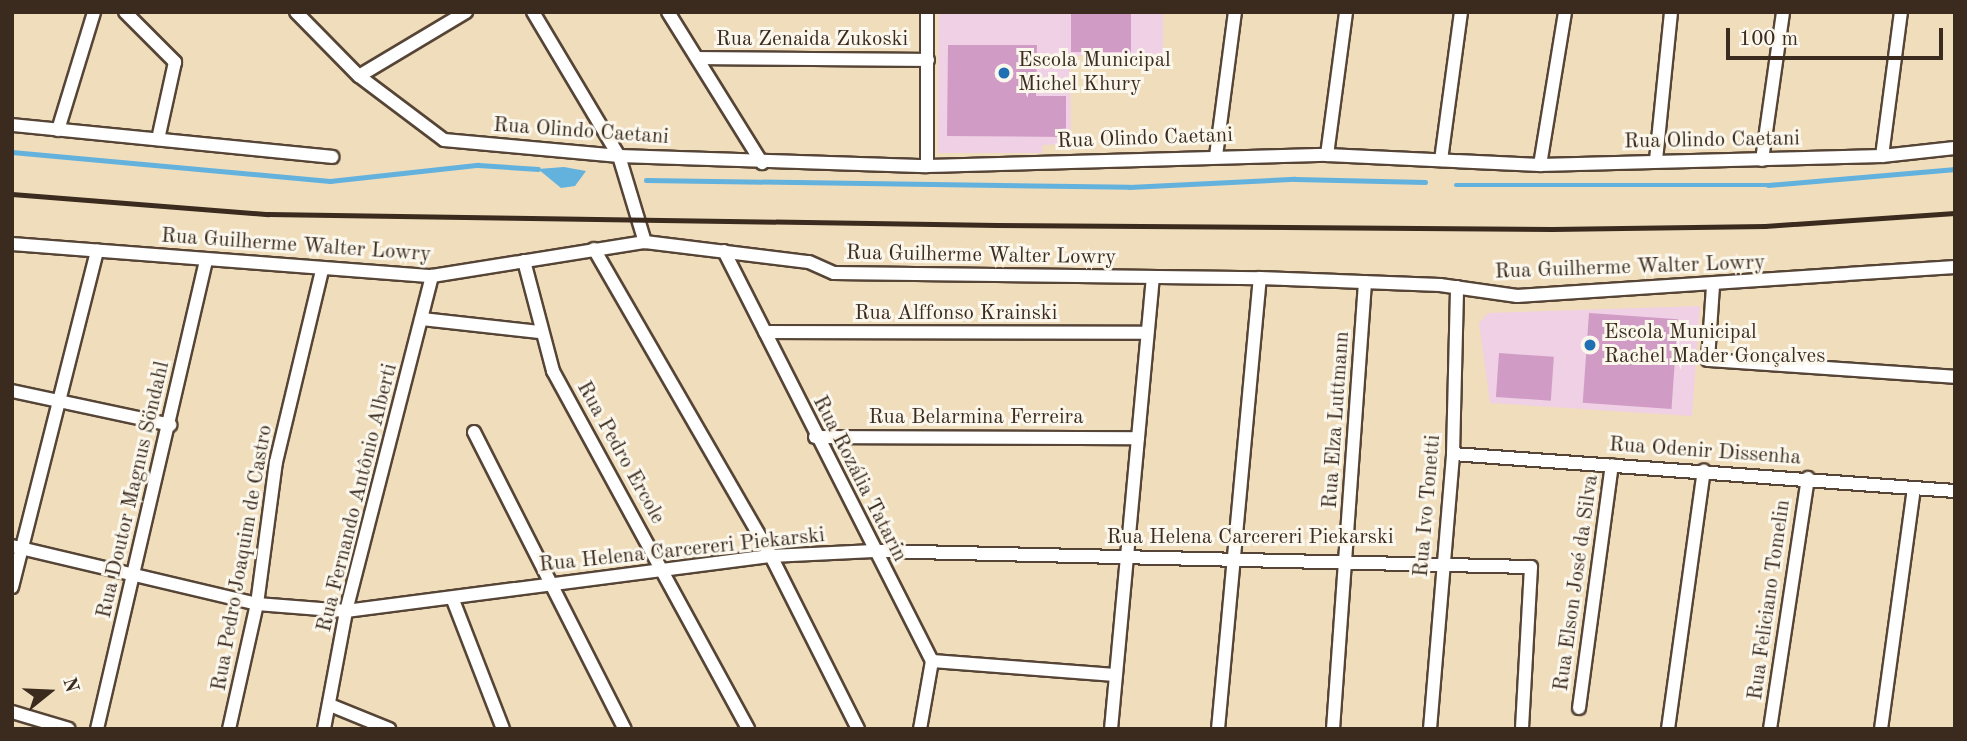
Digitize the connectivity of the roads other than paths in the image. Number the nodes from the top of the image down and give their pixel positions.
1 (94, 12) edge
2 (125, 12) edge
3 (296, 12) edge
4 (466, 12) edge
5 (533, 12) edge
6 (668, 12) edge
7 (928, 12) edge
8 (1235, 12) edge
9 (1346, 12) edge
10 (1461, 12) edge
11 (1565, 12) edge
12 (1671, 12) edge
13 (1783, 12) edge
14 (1901, 12) edge
15 (697, 58) junction
16 (928, 60) junction
17 (359, 76) junction
18 (12, 125) edge
19 (58, 130) junction
20 (158, 139) junction
21 (1955, 148) edge
22 (1327, 155) junction
23 (619, 156) junction
24 (1216, 156) junction
25 (1882, 156) junction
26 (332, 157) dead end
27 (1441, 160) junction
28 (1656, 160) junction
29 (1762, 160) junction
30 (762, 163) junction
31 (1540, 164) junction
32 (927, 166) junction
33 (645, 242) junction
34 (12, 244) edge
35 (594, 249) junction
36 (97, 251) junction
37 (724, 251) junction
38 (206, 260) junction
39 (524, 261) junction
40 (1955, 267) edge
41 (322, 270) junction
42 (432, 276) junction
43 (1153, 278) junction
44 (1260, 278) junction
45 (1365, 282) junction
46 (1713, 286) junction
47 (1457, 287) junction
48 (422, 318) junction
49 (539, 332) junction
50 (765, 332) junction
51 (1147, 333) junction
52 (1955, 377) edge
53 (12, 390) edge
54 (63, 400) junction
55 (170, 425) junction
56 (474, 432) dead end
57 (815, 437) junction
58 (1138, 438) junction
59 (1453, 454) junction
60 (1612, 464) junction
61 (1704, 471) junction
62 (1808, 478) junction
63 (1914, 489) junction
64 (1955, 491) edge
65 (19, 548) edge
66 (874, 551) junction
67 (771, 556) junction
68 (1125, 557) junction
69 (1232, 558) junction
70 (1346, 559) junction
71 (1442, 561) junction
72 (662, 568) junction
73 (135, 573) junction
74 (553, 584) junction
75 (12, 587) edge
76 (453, 600) junction
77 (257, 604) junction
78 (346, 611) junction
79 (932, 661) junction
80 (1115, 675) junction
81 (330, 705) junction
82 (1579, 708) dead end
83 (12, 712) edge
84 (69, 729) edge
85 (97, 729) edge
86 (229, 729) edge
87 (324, 729) edge
88 (389, 729) edge
89 (503, 729) edge
90 (625, 729) edge
91 (748, 729) edge
92 (858, 729) edge
93 (920, 729) edge
94 (1111, 729) edge
95 (1219, 729) edge
96 (1333, 729) edge
97 (1430, 729) edge
98 (1522, 729) edge
99 (1668, 729) edge
100 (1770, 729) edge
101 (1881, 729) edge

1 - 19 street
2 - 20 street
3 - 17 street, Rua Olindo Caetani
4 - 17 street
5 - 23 street
6 - 15 street
7 - 16 street
8 - 24 street
9 - 22 street
10 - 27 street
11 - 31 street
12 - 28 street
13 - 29 street
14 - 25 street
15 - 16 street, Rua Zenaida Zukoski
15 - 30 street
16 - 32 street
17 - 23 street, Rua Olindo Caetani
18 - 19 street
19 - 20 street
20 - 26 street
21 - 25 street, Rua Olindo Caetani
22 - 24 street, Rua Olindo Caetani
22 - 27 street, Rua Olindo Caetani
23 - 30 street, Rua Olindo Caetani
23 - 33 street
24 - 32 street, Rua Olindo Caetani
25 - 29 street, Rua Olindo Caetani
27 - 31 street, Rua Olindo Caetani
28 - 29 street, Rua Olindo Caetani
28 - 31 street, Rua Olindo Caetani
30 - 32 street, Rua Olindo Caetani
33 - 35 street, Rua Guilherme Walter Lowry
33 - 37 street, Rua Guilherme Walter Lowry
34 - 36 street, Rua Guilherme Walter Lowry
35 - 39 street, Rua Guilherme Walter Lowry
35 - 67 street
36 - 38 street, Rua Guilherme Walter Lowry
36 - 54 street
37 - 43 street, Rua Guilherme Walter Lowry
37 - 50 street, Rua Rozália Tatarin
38 - 41 street, Rua Guilherme Walter Lowry
38 - 55 street, Rua Doutor Magnus Söndahl
39 - 42 street, Rua Guilherme Walter Lowry
39 - 49 street, Rua Pedro Ercole
40 - 46 street, Rua Guilherme Walter Lowry
41 - 42 street, Rua Guilherme Walter Lowry
41 - 77 street, Rua Pedro Joaquim de Castro
42 - 48 street, Rua Fernando Antônio Alberti
43 - 44 street, Rua Guilherme Walter Lowry
43 - 51 street
44 - 45 street, Rua Guilherme Walter Lowry
44 - 69 street
45 - 47 street, Rua Guilherme Walter Lowry
45 - 70 street, Rua Elza Luttmann
46 - 47 street, Rua Guilherme Walter Lowry
46 - 52 street
47 - 59 street, Rua Ivo Tonetti
48 - 49 street
48 - 78 street, Rua Fernando Antônio Alberti
49 - 72 street, Rua Pedro Ercole
50 - 51 street, Rua Alffonso Krainski
50 - 57 street, Rua Rozália Tatarin
51 - 58 street
53 - 54 street
54 - 55 street
54 - 65 street
55 - 73 street, Rua Doutor Magnus Söndahl
56 - 74 street
57 - 58 street, Rua Belarmina Ferreira
57 - 66 street, Rua Rozália Tatarin
58 - 68 street
59 - 60 street, Rua Odenir Dissenha
59 - 71 street, Rua Ivo Tonetti
60 - 61 street, Rua Odenir Dissenha
60 - 82 street, Rua Elson José da Silva
61 - 62 street, Rua Odenir Dissenha
61 - 99 street
62 - 63 street, Rua Odenir Dissenha
62 - 100 street, Rua Feliciano Tomelin
63 - 64 street, Rua Odenir Dissenha
63 - 101 street
65 - 73 street, Rua Helena Carcereri Piekarski
65 - 75 street
66 - 67 street, Rua Helena Carcereri Piekarski
66 - 68 street, Rua Helena Carcereri Piekarski
66 - 79 street, Rua Rozália Tatarin
67 - 72 street, Rua Helena Carcereri Piekarski
67 - 92 street
68 - 69 street, Rua Helena Carcereri Piekarski
68 - 80 street
69 - 70 street, Rua Helena Carcereri Piekarski
69 - 95 street
70 - 71 street, Rua Helena Carcereri Piekarski
70 - 96 street, Rua Elza Luttmann
71 - 97 street, Rua Ivo Tonetti
71 - 98 street, Rua Helena Carcereri Piekarski
72 - 74 street, Rua Helena Carcereri Piekarski
72 - 91 street, Rua Pedro Ercole
73 - 77 street, Rua Helena Carcereri Piekarski
73 - 85 street, Rua Doutor Magnus Söndahl
74 - 76 street, Rua Helena Carcereri Piekarski
74 - 90 street
76 - 78 street, Rua Helena Carcereri Piekarski
76 - 89 street
77 - 78 street, Rua Helena Carcereri Piekarski
77 - 86 street, Rua Pedro Joaquim de Castro
78 - 81 street, Rua Fernando Antônio Alberti
79 - 80 street
79 - 93 street
80 - 94 street
81 - 87 street, Rua Fernando Antônio Alberti
81 - 88 street
83 - 84 street

